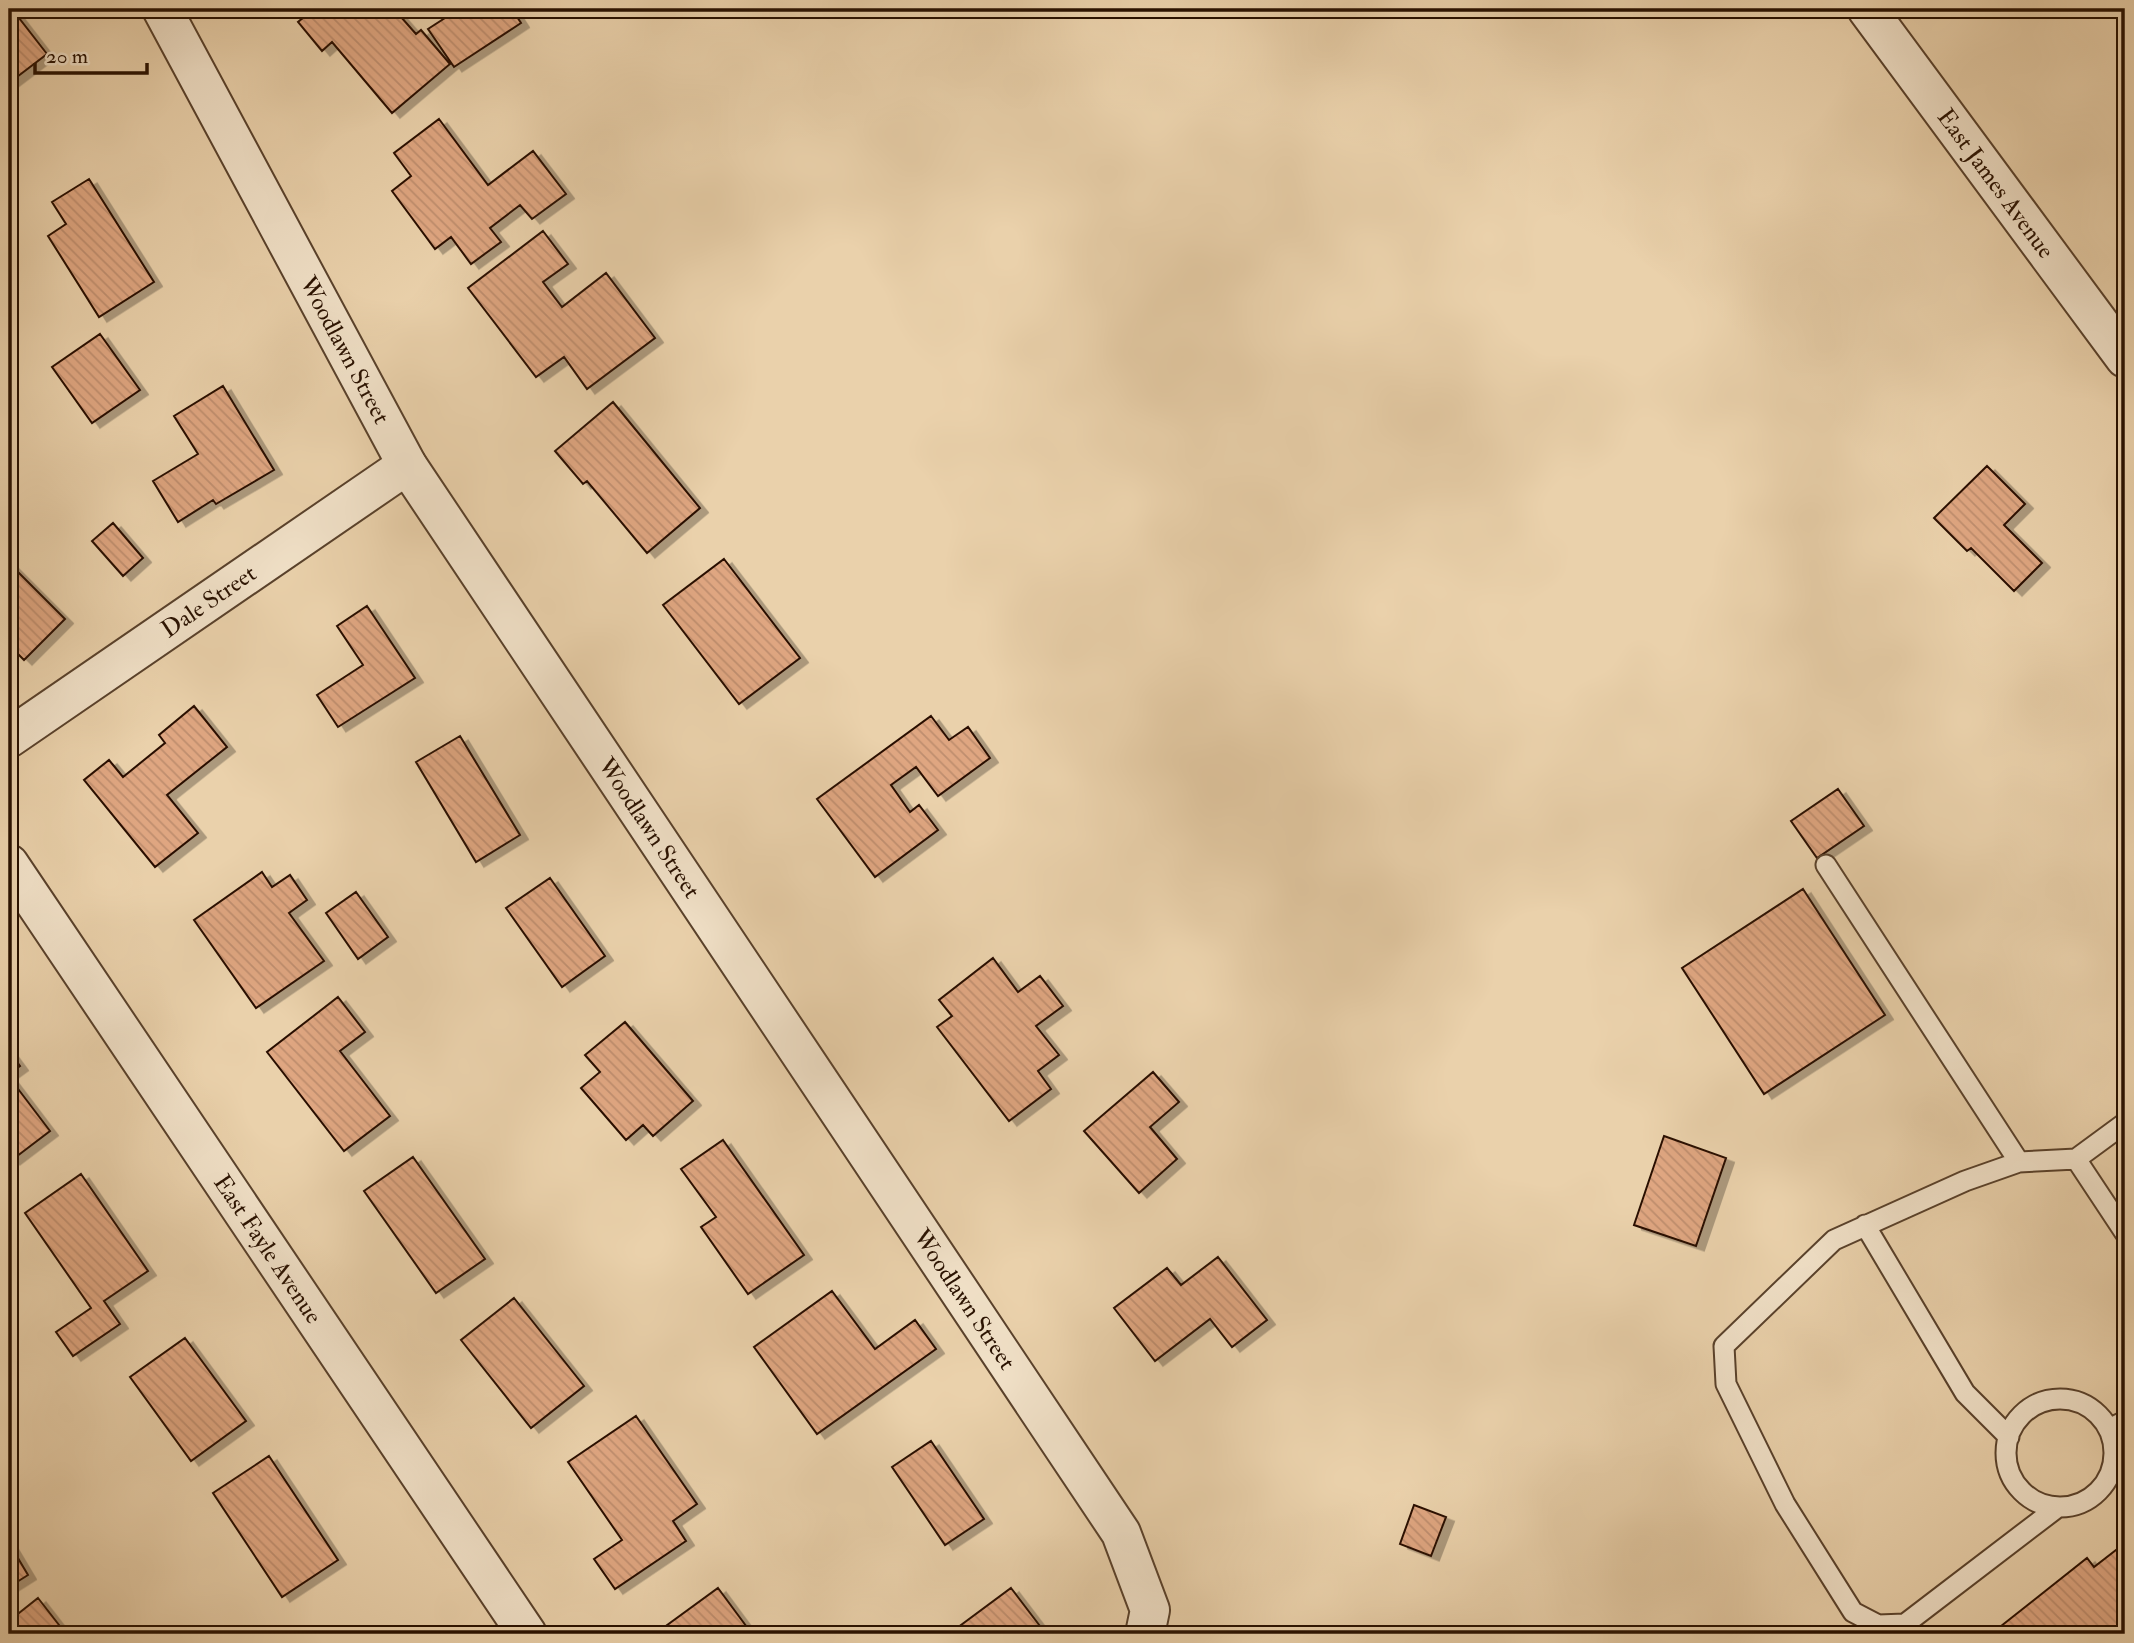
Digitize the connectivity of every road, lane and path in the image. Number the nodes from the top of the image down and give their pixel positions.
1 (162, 9) edge
2 (1867, 9) edge
3 (2125, 358) edge
4 (407, 465) junction
5 (9, 738) edge
6 (9, 864) edge
7 (1826, 865) dead end
8 (2125, 1124) edge
9 (2076, 1159) junction
10 (2019, 1162) junction
11 (1866, 1225) junction
12 (2125, 1233) edge
13 (2117, 1425) edge
14 (2009, 1437) junction
15 (2058, 1507) junction
16 (527, 1634) edge
17 (1145, 1634) edge

1 - 4 street, Woodlawn Street
2 - 3 street, East James Avenue
4 - 5 street, Dale Street
4 - 17 street, Woodlawn Street
6 - 16 street, East Fayle Avenue
7 - 10 lane
8 - 9 lane
9 - 10 lane
9 - 12 lane
10 - 11 lane
11 - 14 lane
11 - 15 lane
13 - 14 lane
13 - 15 lane
14 - 15 lane

